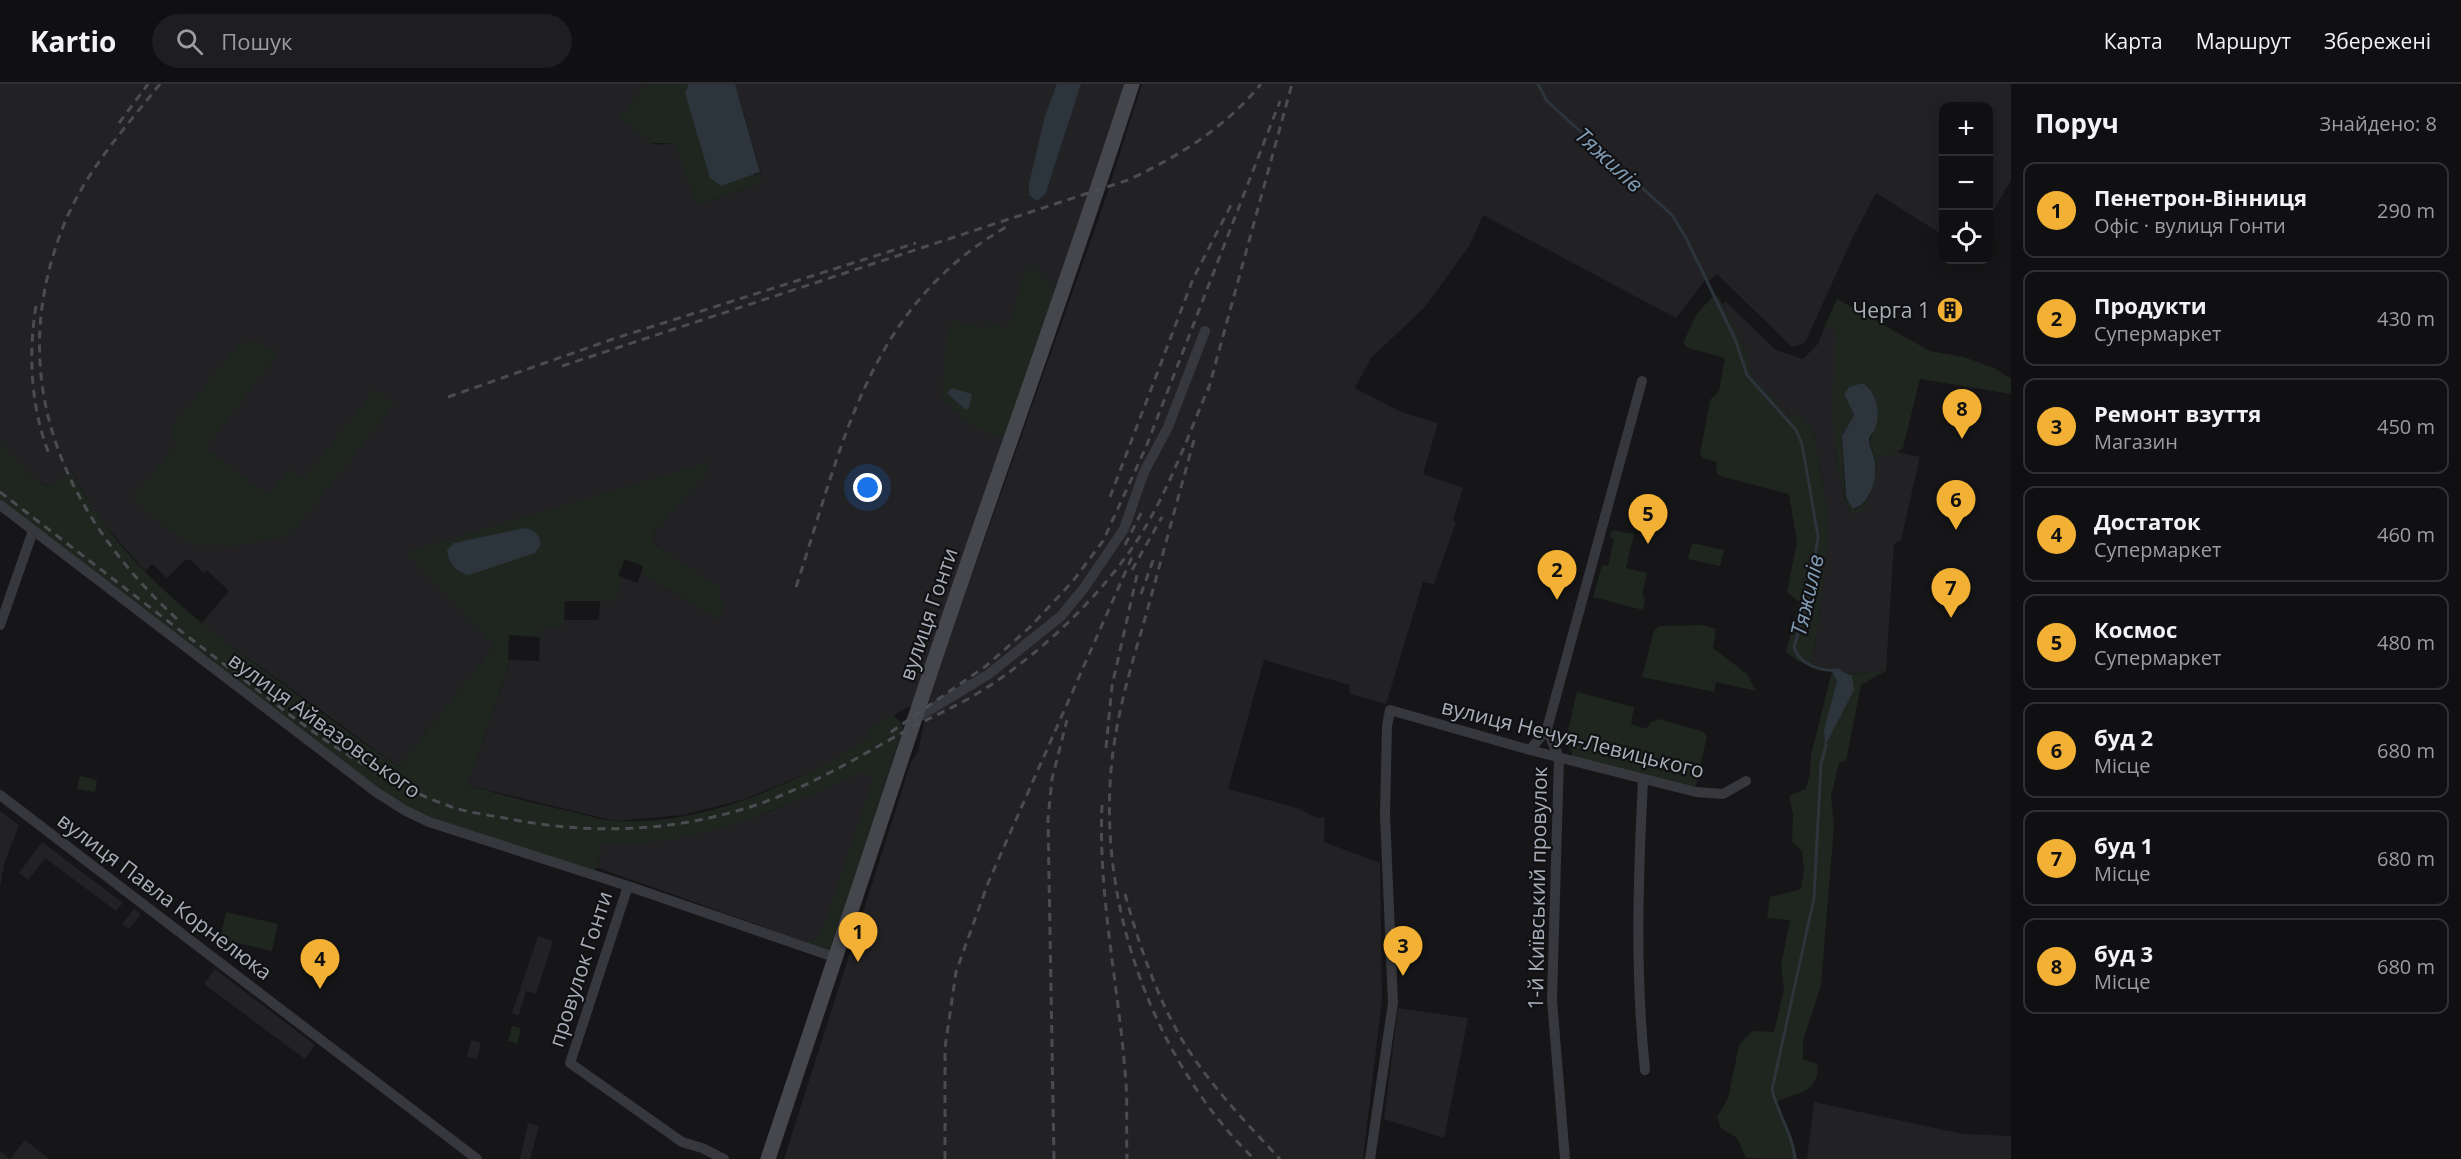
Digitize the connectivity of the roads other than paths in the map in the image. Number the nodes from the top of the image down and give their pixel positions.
1 (1132, 84) edge
2 (1205, 331) dead end
3 (1641, 381) dead end
4 (0, 505) edge
5 (33, 531) junction
6 (0, 625) edge
7 (915, 719) junction
8 (1547, 729) junction
9 (1530, 750) junction
10 (1559, 758) junction
11 (1643, 780) junction
12 (1746, 781) dead end
13 (0, 795) edge
14 (628, 886) junction
15 (837, 958) junction
16 (1645, 1070) dead end
17 (477, 1159) edge
18 (724, 1159) edge
19 (768, 1159) edge
20 (1370, 1159) edge
21 (1565, 1159) edge

1 - 7 street, вулиця Гонти
2 - 7 street
3 - 8 street
4 - 5 street, вулиця Айвазовського
5 - 6 street
5 - 14 street, вулиця Айвазовського
7 - 15 street, вулиця Гонти
8 - 9 street
8 - 10 street, 1-й Київський провулок
9 - 10 street, вулиця Нечуя-Левицького
9 - 20 street, вулиця Нечуя-Левицького
10 - 11 street, вулиця Нечуя-Левицького
10 - 21 street, 1-й Київський провулок
11 - 12 street, вулиця Нечуя-Левицького
11 - 16 street
13 - 17 street, вулиця Павла Корнелюка
14 - 15 street, вулиця Айвазовського
14 - 18 street, провулок Гонти
15 - 19 street, вулиця Гонти

